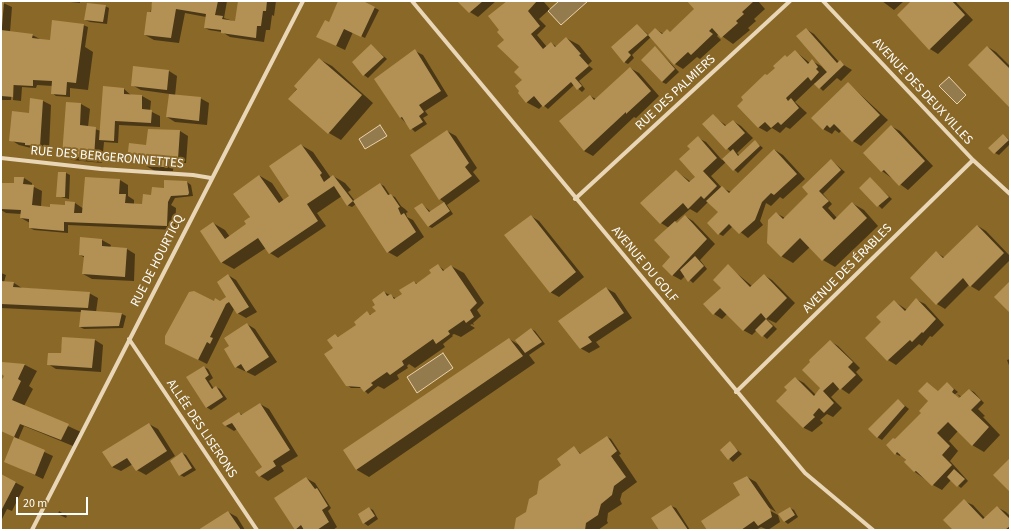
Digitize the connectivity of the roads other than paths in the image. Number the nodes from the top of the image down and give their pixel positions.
1 (303, 1) edge
2 (412, 1) edge
3 (790, 1) edge
4 (823, 1) edge
5 (1, 158) edge
6 (973, 160) junction
7 (211, 178) junction
8 (1010, 194) edge
9 (576, 199) junction
10 (129, 339) junction
11 (736, 392) junction
12 (32, 530) edge
13 (257, 530) edge
14 (873, 530) edge

1 - 7 street, RUE DE HOURTICQ
2 - 9 street, AVENUE DU GOLF
3 - 9 street, RUE DES PALMIERS
4 - 6 street, AVENUE DES DEUX VILLES
5 - 7 street, RUE DES BERGERONNETTES
6 - 8 street, AVENUE DES DEUX VILLES
6 - 11 street, AVENUE DES ÉRABLES
7 - 10 street, RUE DE HOURTICQ
9 - 11 street, AVENUE DU GOLF
10 - 12 street, RUE DE HOURTICQ
10 - 13 street, ALLÉE DES LISERONS
11 - 14 street, AVENUE DU GOLF

